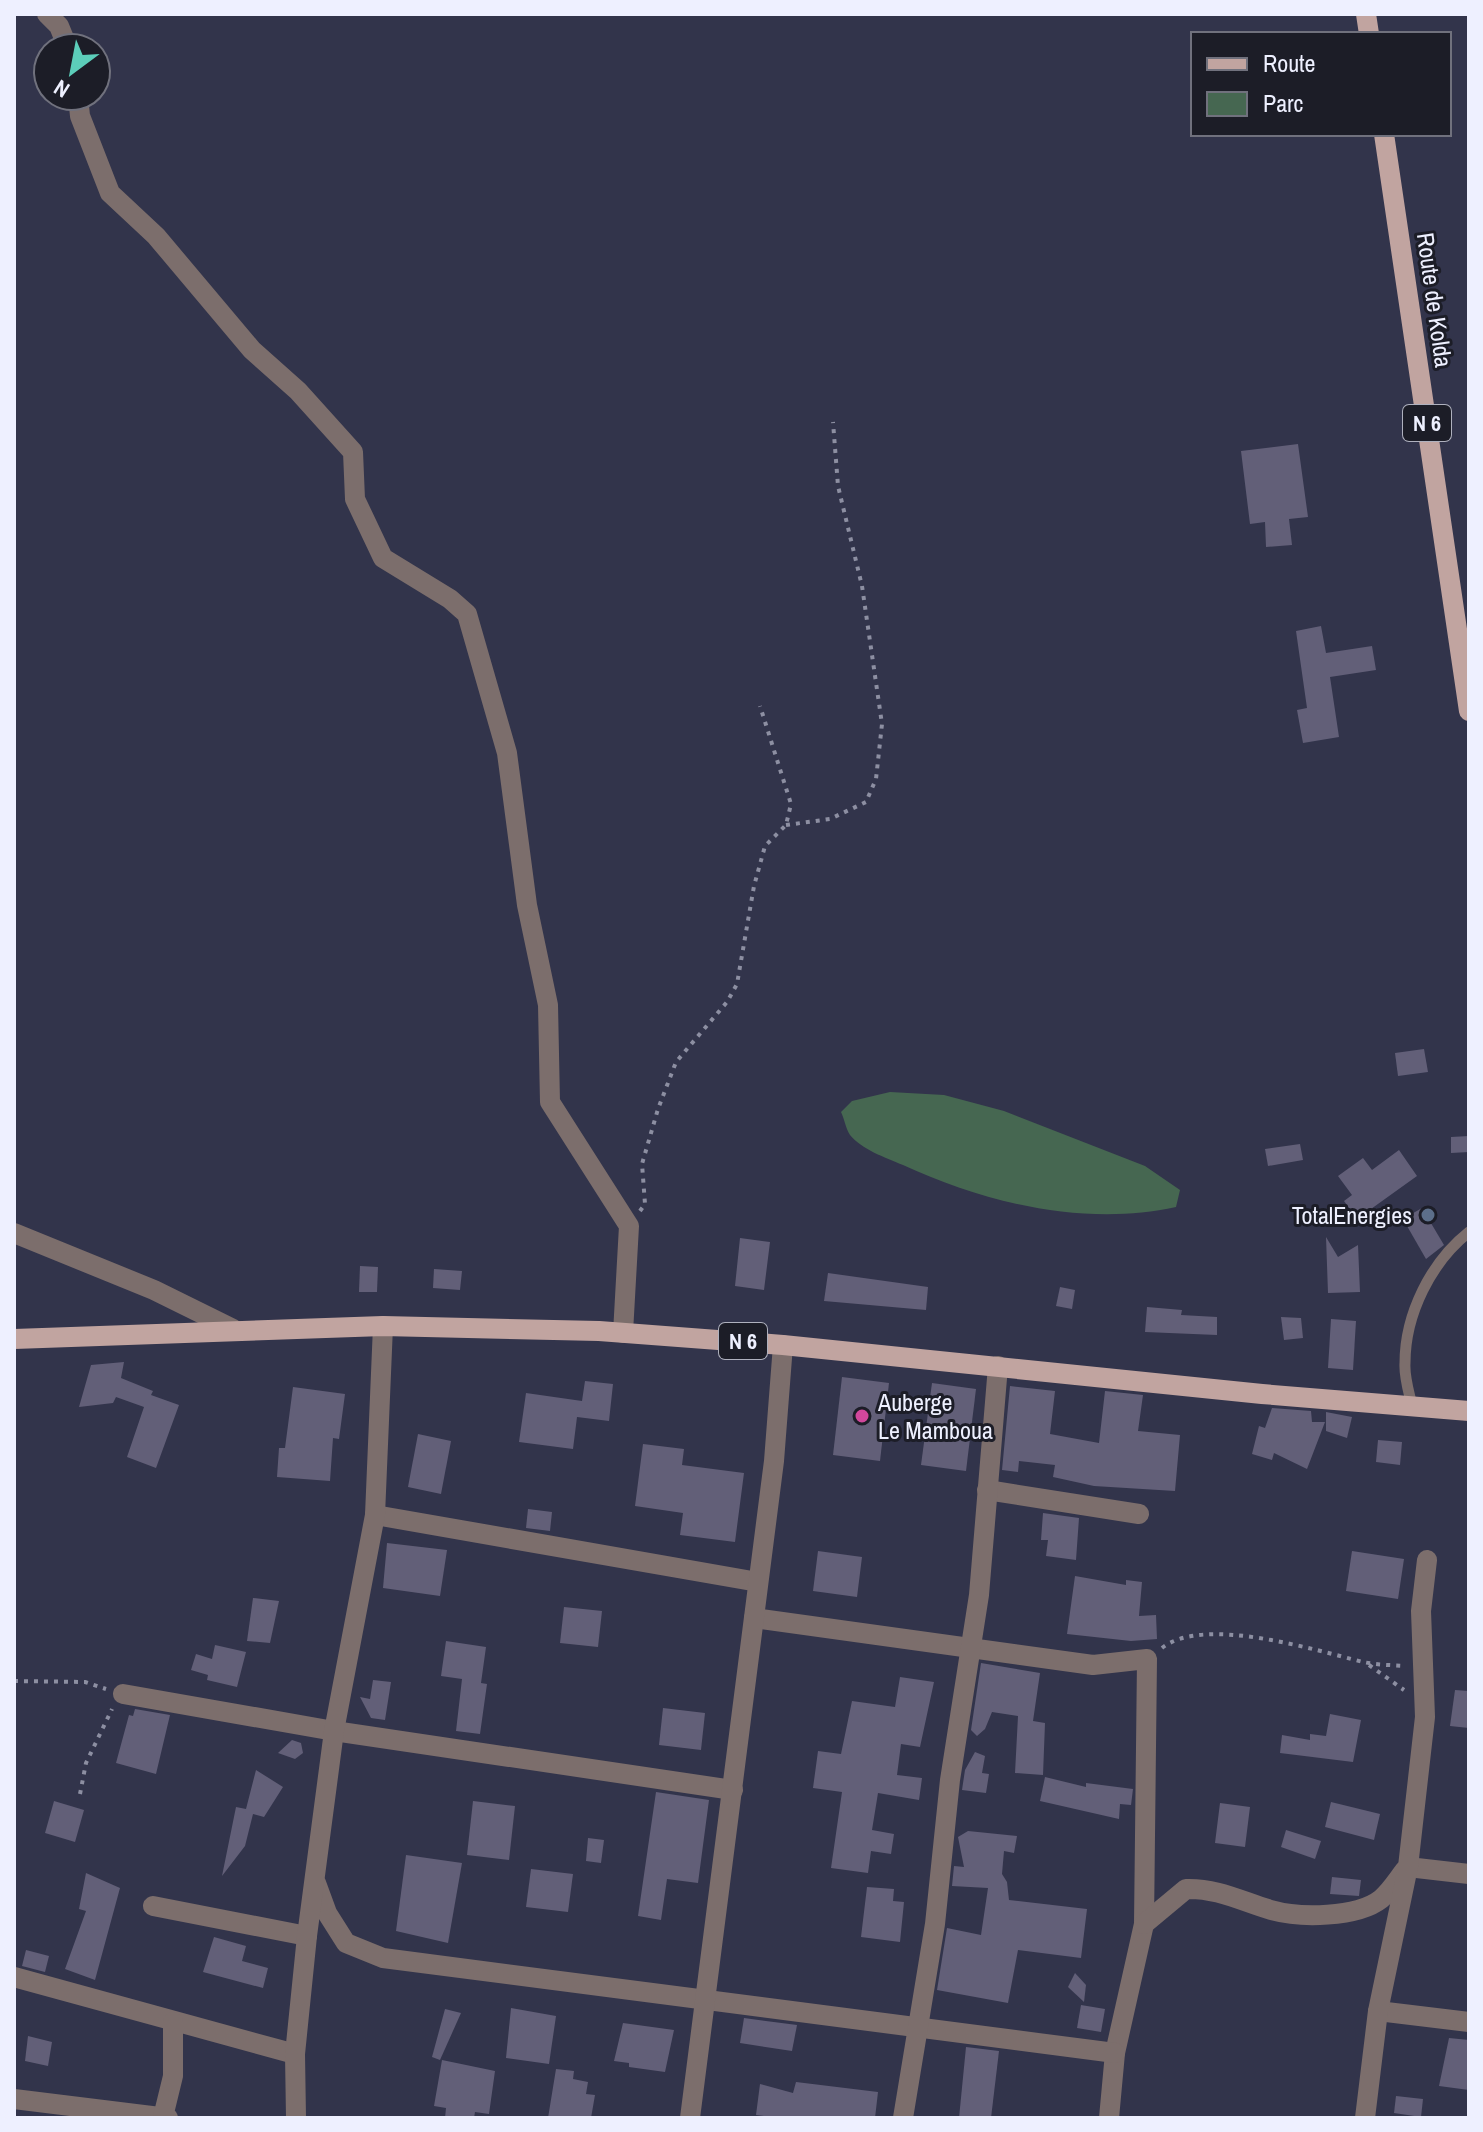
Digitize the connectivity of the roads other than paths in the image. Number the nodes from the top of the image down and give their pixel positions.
1 (47, 14) edge
2 (61, 32) edge
3 (80, 112) edge
4 (1384, 136) edge
5 (1464, 626) edge
6 (1469, 711) edge
7 (1469, 1232) edge
8 (14, 1233) edge
9 (383, 1326) junction
10 (233, 1329) junction
11 (623, 1333) junction
12 (14, 1339) edge
13 (783, 1345) junction
14 (998, 1366) junction
15 (1412, 1406) junction
16 (1469, 1411) edge
17 (987, 1490) junction
18 (1139, 1514) dead end
19 (375, 1515) junction
20 (1427, 1560) dead end
21 (758, 1582) junction
22 (754, 1618) junction
23 (968, 1647) junction
24 (123, 1694) road end
25 (334, 1731) junction
26 (733, 1790) junction
27 (1408, 1867) junction
28 (1469, 1874) edge
29 (316, 1883) junction
30 (153, 1906) dead end
31 (1144, 1924) junction
32 (307, 1936) junction
33 (14, 1977) edge
34 (706, 1998) junction
35 (1378, 2011) junction
36 (173, 2022) junction
37 (1469, 2022) edge
38 (918, 2026) junction
39 (1115, 2053) junction
40 (295, 2054) junction
41 (14, 2099) edge
42 (166, 2117) edge
43 (296, 2118) edge
44 (690, 2118) edge
45 (903, 2118) edge
46 (1109, 2118) edge
47 (1365, 2118) edge

1 - 2 street
3 - 11 street
4 - 5 main road, Route de Kolda / N 6
5 - 6 main road, Route de Kolda / N 6
7 - 15 lane
8 - 10 street
9 - 10 main road, N 6
9 - 11 main road, N 6
9 - 19 street
10 - 12 main road, N 6
11 - 13 main road, N 6
13 - 14 main road, N 6
13 - 21 street
14 - 15 main road, N 6
14 - 17 street
15 - 16 main road, N 6
17 - 18 street
17 - 23 street
19 - 21 street
19 - 25 street
20 - 27 street
21 - 22 street
22 - 23 street
22 - 26 street
23 - 31 street
23 - 38 street
24 - 25 street
25 - 26 street
25 - 29 street
26 - 34 street
27 - 28 street
27 - 31 street
27 - 35 street
29 - 32 street
29 - 34 street
30 - 32 street
31 - 39 street
32 - 40 street
33 - 36 street
34 - 38 street
34 - 44 street
35 - 37 street
35 - 47 street
36 - 40 street
36 - 42 street
38 - 39 street
38 - 45 street
39 - 46 street
40 - 43 street
41 - 42 street

